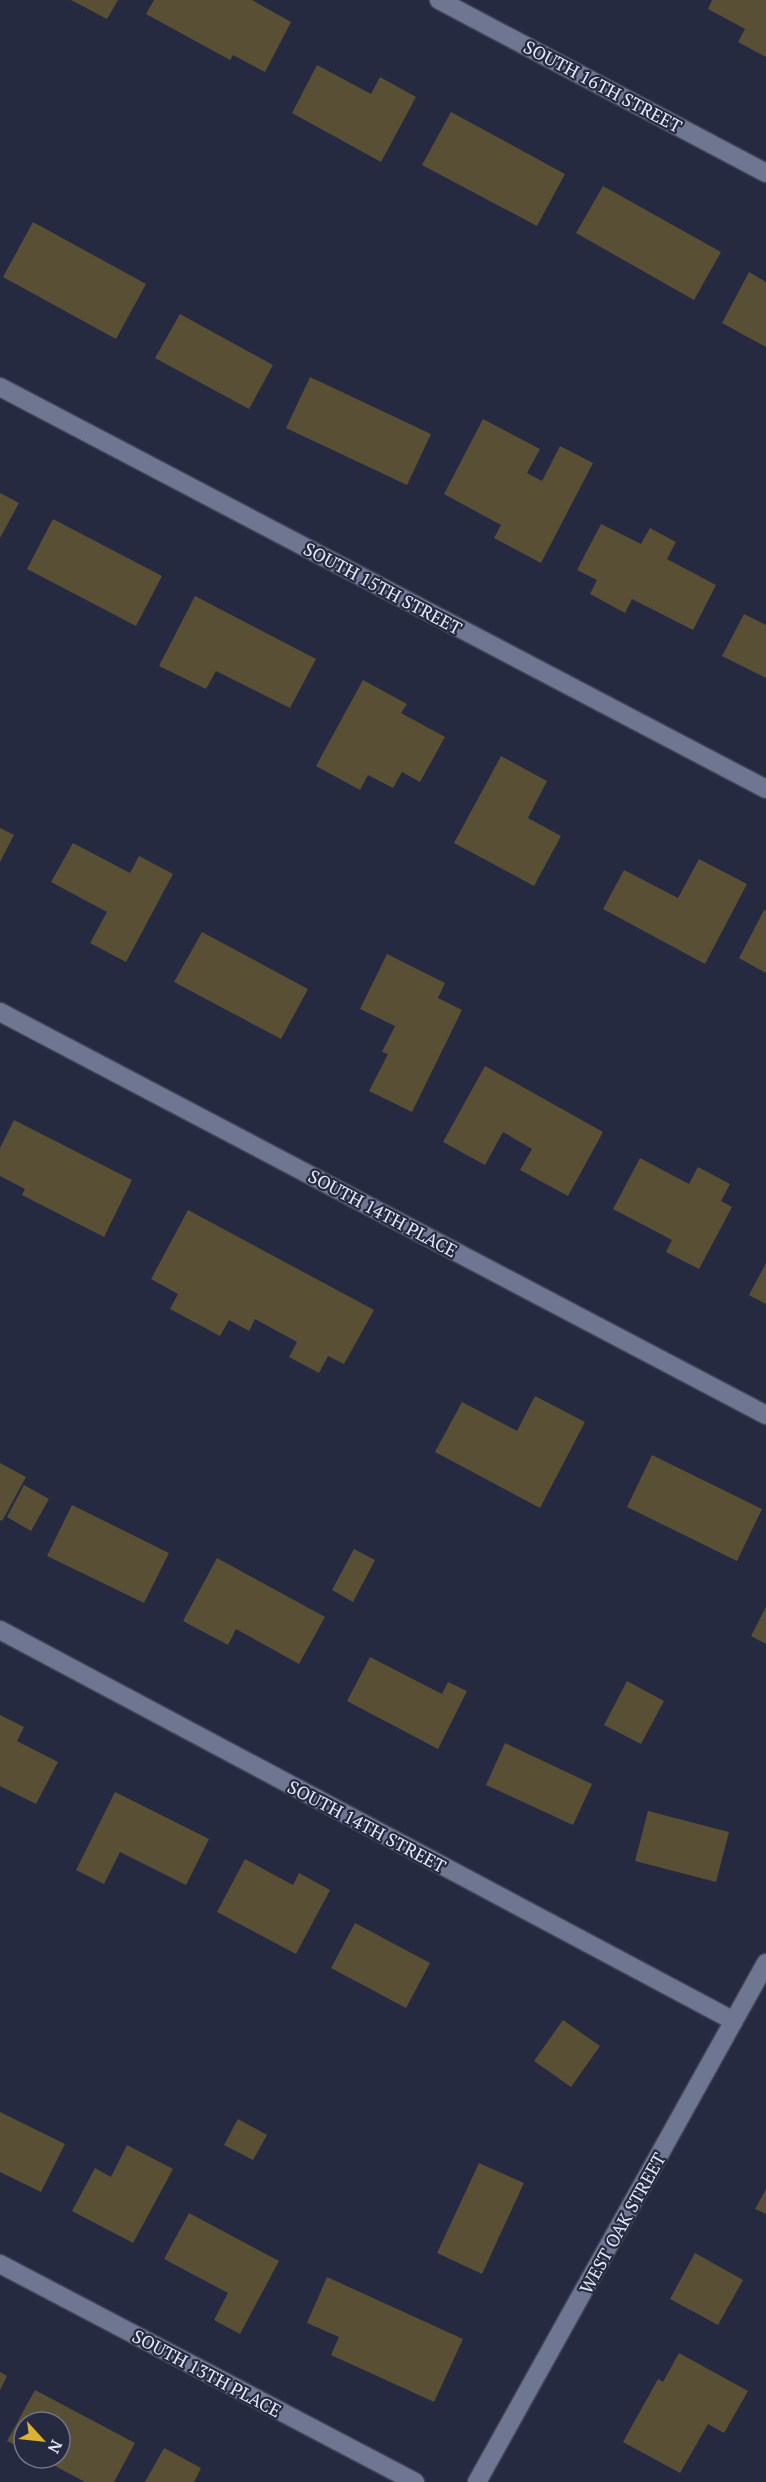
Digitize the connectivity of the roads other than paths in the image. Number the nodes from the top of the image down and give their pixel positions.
1 (439, 0) edge
2 (766, 173) edge
3 (0, 387) edge
4 (766, 789) edge
5 (0, 1012) edge
6 (766, 1415) edge
7 (0, 1630) edge
8 (766, 1963) edge
9 (734, 2021) junction
10 (0, 2265) edge
11 (415, 2482) edge
12 (477, 2482) edge

1 - 2 street, SOUTH 16TH STREET
3 - 4 street, SOUTH 15TH STREET
5 - 6 street, SOUTH 14TH PLACE
7 - 9 street, SOUTH 14TH STREET
8 - 9 street, WEST OAK STREET
9 - 12 street, WEST OAK STREET
10 - 11 street, SOUTH 13TH PLACE

